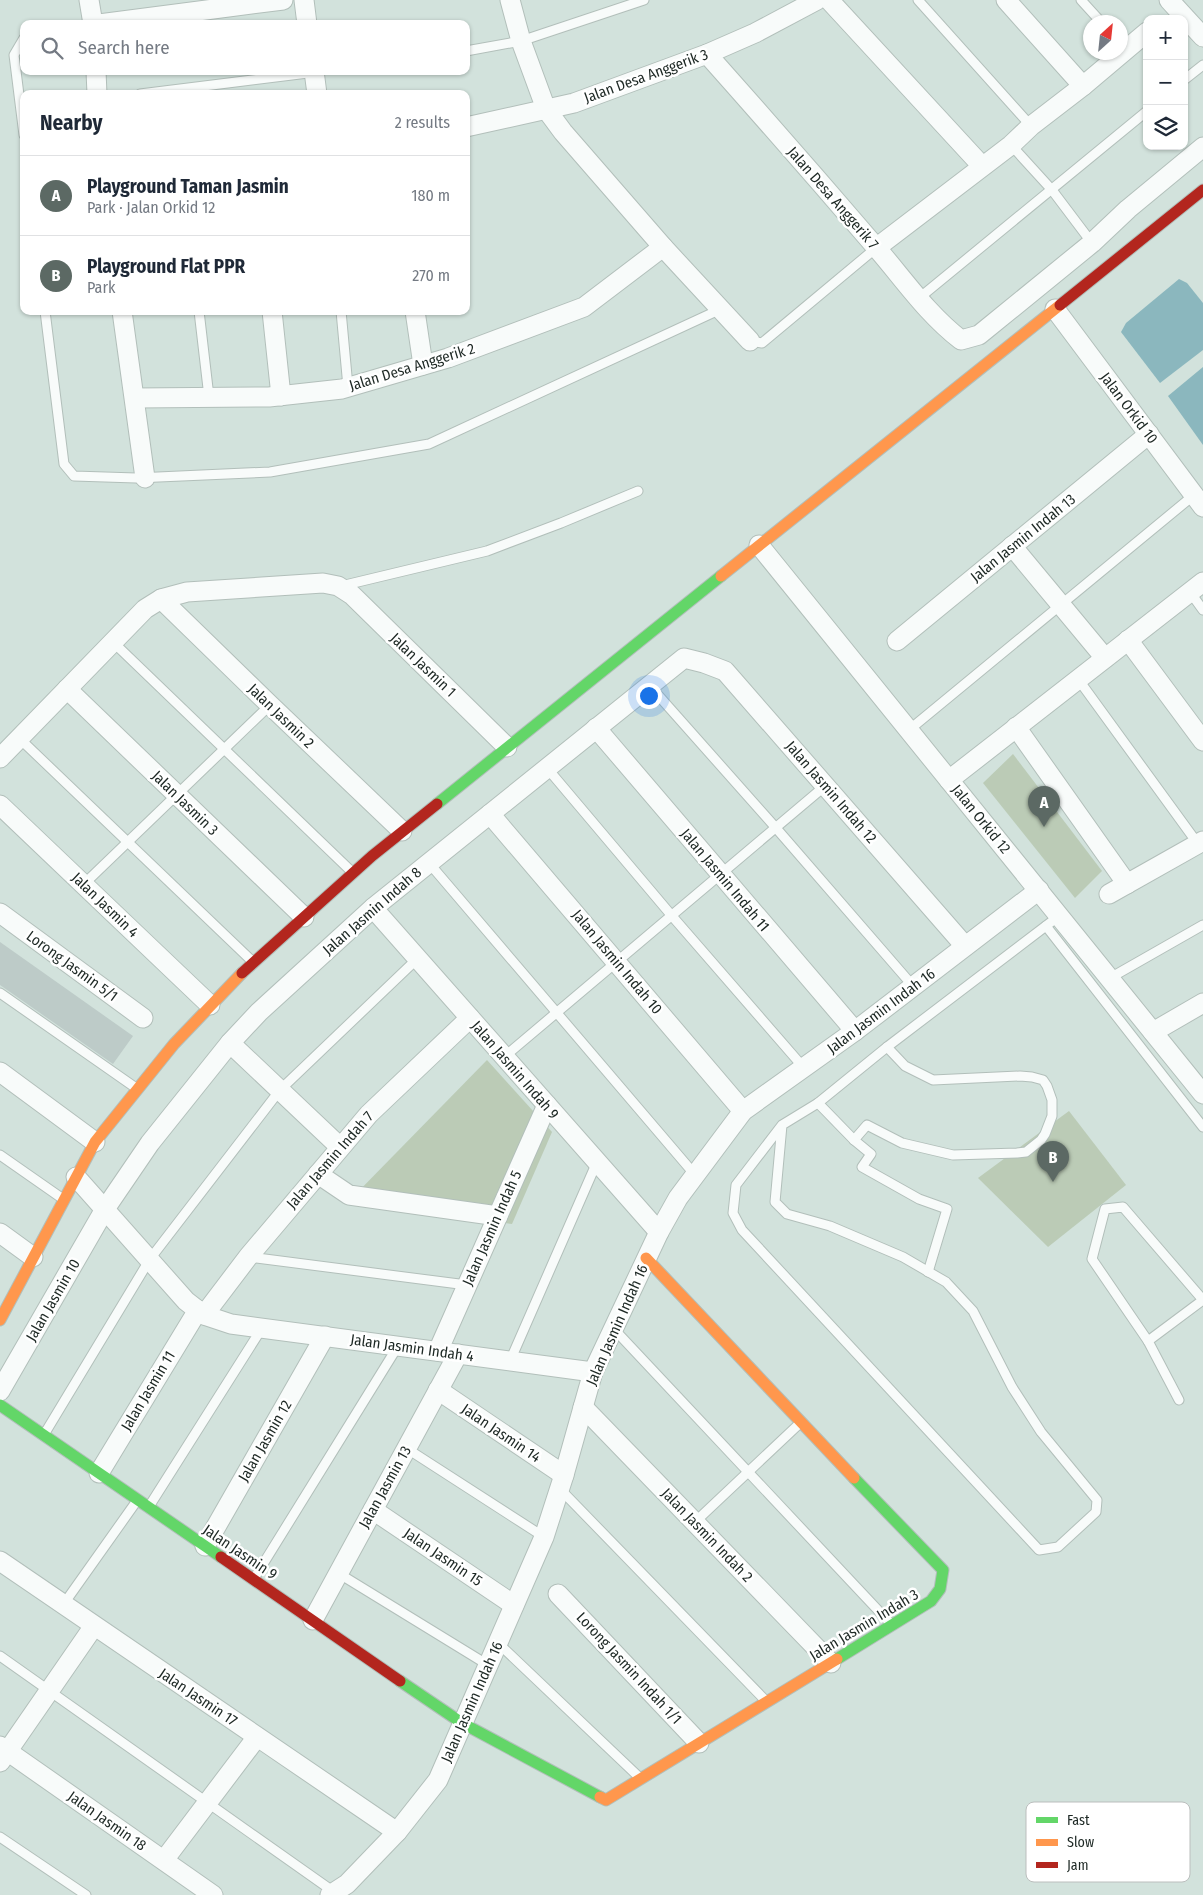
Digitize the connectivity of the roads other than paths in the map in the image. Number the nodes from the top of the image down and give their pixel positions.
1 (89, 0) edge
2 (283, 0) edge
3 (304, 0) edge
4 (510, 0) edge
5 (644, 0) edge
6 (829, 0) edge
7 (918, 0) edge
8 (1006, 0) edge
9 (1081, 0) edge
10 (812, 1) edge
11 (1170, 9) edge
12 (1095, 15) edge
13 (92, 20) edge
14 (130, 20) edge
15 (306, 20) edge
16 (1143, 34) edge
17 (1203, 37) edge
18 (521, 41) junction
19 (1128, 44) edge
20 (20, 45) edge
21 (470, 49) edge
22 (707, 54) junction
23 (1110, 60) edge
24 (1203, 64) edge
25 (96, 75) edge
26 (292, 75) edge
27 (316, 75) edge
28 (1188, 77) edge
29 (1083, 86) junction
30 (97, 90) edge
31 (172, 90) edge
32 (317, 90) edge
33 (20, 103) edge
34 (546, 109) junction
35 (1143, 114) edge
36 (470, 126) edge
37 (1031, 126) junction
38 (1011, 145) junction
39 (1203, 147) edge
40 (982, 166) junction
41 (1052, 190) junction
42 (1203, 190) edge
43 (1092, 242) junction
44 (663, 246) junction
45 (876, 248) junction
46 (918, 300) junction
47 (721, 309) junction
48 (1055, 309) junction
49 (45, 315) edge
50 (123, 315) edge
51 (199, 315) edge
52 (272, 315) edge
53 (341, 315) edge
54 (416, 315) edge
55 (750, 341) joint
56 (423, 366) junction
57 (348, 387) junction
58 (281, 396) junction
59 (134, 398) junction
60 (209, 398) junction
61 (1149, 434) junction
62 (145, 478) junction
63 (638, 491) dead end
64 (1199, 501) edge
65 (759, 545) junction
66 (1012, 546) junction
67 (338, 586) junction
68 (1196, 587) edge
69 (161, 599) junction
70 (1060, 605) junction
71 (1203, 610) edge
72 (1128, 640) junction
73 (897, 641) dead end
74 (113, 642) junction
75 (684, 658) joint
76 (1105, 658) junction
77 (1078, 679) junction
78 (650, 686) junction
79 (67, 689) junction
80 (270, 705) junction
81 (1016, 727) junction
82 (596, 728) junction
83 (909, 730) junction
84 (19, 738) junction
85 (1203, 741) edge
86 (506, 746) junction
87 (224, 749) junction
88 (0, 758) edge
89 (546, 768) junction
90 (949, 780) junction
91 (825, 786) junction
92 (177, 795) junction
93 (0, 805) edge
94 (490, 814) junction
95 (776, 828) junction
96 (402, 831) junction
97 (128, 842) junction
98 (1201, 842) edge
99 (429, 863) junction
100 (353, 872) junction
101 (721, 874) junction
102 (1127, 884) junction
103 (83, 885) junction
104 (1038, 890) junction
105 (1109, 894) dead end
106 (373, 908) junction
107 (672, 916) junction
108 (304, 917) junction
109 (2, 920) edge
110 (1052, 921) junction
111 (1203, 925) edge
112 (965, 946) junction
113 (417, 959) junction
114 (253, 962) junction
115 (617, 962) junction
116 (1110, 978) junction
117 (913, 986) junction
118 (0, 993) edge
119 (1203, 1002) edge
120 (210, 1005) junction
121 (557, 1013) junction
122 (143, 1018) dead end
123 (470, 1018) junction
124 (854, 1032) junction
125 (1153, 1032) junction
126 (230, 1043) junction
127 (887, 1046) junction
128 (1172, 1055) junction
129 (504, 1057) junction
130 (1155, 1066) junction
131 (804, 1068) junction
132 (0, 1072) edge
133 (1177, 1077) junction
134 (136, 1088) junction
135 (280, 1090) junction
136 (1203, 1094) edge
137 (818, 1103) junction
138 (547, 1105) junction
139 (743, 1111) junction
140 (782, 1125) junction
141 (1203, 1127) edge
142 (854, 1140) junction
143 (95, 1142) junction
144 (340, 1147) junction
145 (0, 1155) edge
146 (597, 1162) junction
147 (318, 1174) junction
148 (696, 1176) junction
149 (76, 1177) junction
150 (64, 1200) junction
151 (105, 1209) junction
152 (498, 1216) junction
153 (658, 1232) junction
154 (0, 1234) edge
155 (33, 1257) junction
156 (248, 1257) junction
157 (646, 1258) junction
158 (150, 1259) junction
159 (928, 1272) junction
160 (467, 1286) junction
161 (1203, 1300) edge
162 (201, 1312) junction
163 (1, 1315) edge
164 (262, 1328) junction
165 (613, 1328) junction
166 (325, 1336) junction
167 (1148, 1341) junction
168 (398, 1346) junction
169 (438, 1351) junction
170 (458, 1354) junction
171 (510, 1361) junction
172 (593, 1372) junction
173 (438, 1390) junction
174 (0, 1391) edge
175 (1179, 1400) dead end
176 (0, 1405) edge
177 (583, 1406) junction
178 (800, 1423) junction
179 (44, 1435) junction
180 (406, 1448) junction
181 (748, 1472) junction
182 (99, 1473) junction
183 (562, 1482) junction
184 (137, 1500) junction
185 (148, 1507) junction
186 (373, 1510) junction
187 (695, 1522) junction
188 (544, 1538) junction
189 (205, 1546) junction
190 (0, 1561) edge
191 (338, 1573) junction
192 (253, 1579) junction
193 (558, 1594) dead end
194 (63, 1605) junction
195 (514, 1605) junction
196 (313, 1620) junction
197 (892, 1625) junction
198 (94, 1626) junction
199 (498, 1643) junction
200 (0, 1656) edge
201 (831, 1663) junction
202 (488, 1665) junction
203 (49, 1691) junction
204 (767, 1702) junction
205 (462, 1724) junction
206 (257, 1737) junction
207 (699, 1743) junction
208 (3, 1753) edge
209 (641, 1778) junction
210 (208, 1802) junction
211 (397, 1832) junction
212 (0, 1837) edge
213 (164, 1860) junction
214 (332, 1894) edge
215 (86, 1895) edge
216 (214, 1895) edge

1 - 13 street
2 - 14 street
3 - 15 street
4 - 18 street
5 - 18 lane
6 - 40 street
7 - 37 lane
8 - 29 street
9 - 12 lane
10 - 22 street, Jalan Desa Anggerik 3
11 - 17 street
16 - 19 street
18 - 21 lane
18 - 34 street
20 - 33 lane
22 - 34 street, Jalan Desa Anggerik 3
22 - 45 street, Jalan Desa Anggerik 7
23 - 29 street
24 - 28 lane
25 - 30 street
26 - 31 lane
27 - 32 street
29 - 37 street
34 - 36 street, Jalan Desa Anggerik 3
34 - 44 street
35 - 41 lane
37 - 38 street
38 - 40 street
38 - 41 lane
39 - 43 street
40 - 45 street
41 - 43 lane
41 - 46 lane
42 - 48 street
43 - 46 street, Jalan Desa Anggerik 7
44 - 47 street
44 - 56 street, Jalan Desa Anggerik 2
45 - 46 street, Jalan Desa Anggerik 7
45 - 55 lane
47 - 55 street
47 - 62 lane
48 - 61 street, Jalan Orkid 10
48 - 65 street
49 - 62 lane
50 - 59 street
51 - 60 lane
52 - 58 street
53 - 57 lane
54 - 56 street
56 - 57 street, Jalan Desa Anggerik 2
57 - 58 street, Jalan Desa Anggerik 2
58 - 60 street, Jalan Desa Anggerik 2
59 - 60 street, Jalan Desa Anggerik 2
59 - 62 street
61 - 64 street, Jalan Orkid 10
61 - 66 street, Jalan Jasmin Indah 13
63 - 67 lane
64 - 70 lane
65 - 83 street, Jalan Orkid 12
65 - 86 street
66 - 70 street
66 - 73 street, Jalan Jasmin Indah 13
67 - 69 street
67 - 86 street, Jalan Jasmin 1
68 - 71 lane
68 - 72 street
69 - 74 street
69 - 80 street, Jalan Jasmin 2
70 - 76 street
70 - 83 lane
72 - 76 street
72 - 85 street
74 - 79 street
74 - 87 lane
75 - 78 street, Jalan Jasmin Indah 8
75 - 91 street, Jalan Jasmin Indah 12
76 - 77 street
77 - 81 street
77 - 98 lane
78 - 82 street, Jalan Jasmin Indah 8
78 - 95 lane
79 - 84 street
79 - 92 street, Jalan Jasmin 3
80 - 87 lane
80 - 96 street, Jalan Jasmin 2
81 - 90 street
81 - 102 street
82 - 89 street, Jalan Jasmin Indah 8
82 - 101 street, Jalan Jasmin Indah 11
83 - 90 street, Jalan Orkid 12
84 - 88 street
84 - 97 lane
86 - 96 street
87 - 92 lane
87 - 100 lane
89 - 94 street, Jalan Jasmin Indah 8
89 - 107 lane
90 - 104 street, Jalan Orkid 12
91 - 95 lane
91 - 112 street, Jalan Jasmin Indah 12
92 - 97 lane
92 - 108 street, Jalan Jasmin 3
93 - 103 street, Jalan Jasmin 4
94 - 99 street, Jalan Jasmin Indah 8
94 - 115 street, Jalan Jasmin Indah 10
95 - 101 lane
95 - 117 lane
96 - 100 street
97 - 103 lane
97 - 114 lane
98 - 102 street
99 - 106 street, Jalan Jasmin Indah 8
99 - 121 lane
100 - 108 street
101 - 107 lane
101 - 124 street, Jalan Jasmin Indah 11
102 - 105 street
103 - 120 street, Jalan Jasmin 4
104 - 110 street, Jalan Orkid 12
104 - 112 street, Jalan Jasmin Indah 16
106 - 113 street, Jalan Jasmin Indah 9
106 - 126 street, Jalan Jasmin Indah 8
107 - 115 lane
107 - 131 lane
108 - 114 street
109 - 122 street, Lorong Jasmin 5/1
110 - 116 street, Jalan Orkid 12
110 - 127 lane
110 - 130 lane
111 - 116 lane
112 - 117 street, Jalan Jasmin Indah 16
113 - 123 street, Jalan Jasmin Indah 9
113 - 135 lane
114 - 120 street
115 - 121 lane
115 - 139 street, Jalan Jasmin Indah 10
116 - 125 street, Jalan Orkid 12
117 - 124 street, Jalan Jasmin Indah 16
118 - 134 lane
119 - 125 street
120 - 134 street
121 - 129 lane
121 - 148 lane
123 - 129 street, Jalan Jasmin Indah 9
123 - 144 street, Jalan Jasmin Indah 7
124 - 131 street, Jalan Jasmin Indah 16
125 - 128 street, Jalan Orkid 12
126 - 135 street
126 - 151 street, Jalan Jasmin Indah 8
127 - 137 lane
127 - 142 lane
128 - 130 lane
128 - 133 street, Jalan Orkid 12
129 - 138 street, Jalan Jasmin Indah 9
130 - 133 lane
131 - 139 street, Jalan Jasmin Indah 16
132 - 143 street
133 - 136 street, Jalan Orkid 12
133 - 141 lane
134 - 143 street
135 - 144 street
135 - 158 lane
137 - 140 lane
137 - 142 lane
138 - 146 street, Jalan Jasmin Indah 9
138 - 152 street, Jalan Jasmin Indah 5
139 - 148 street, Jalan Jasmin Indah 16
140 - 159 lane
140 - 159 lane
142 - 159 lane
143 - 149 street
144 - 147 street, Jalan Jasmin Indah 7
145 - 150 lane
146 - 153 street, Jalan Jasmin Indah 9
146 - 171 lane
147 - 152 street
147 - 156 street, Jalan Jasmin Indah 7
148 - 153 street, Jalan Jasmin Indah 16
149 - 150 street
149 - 151 street
150 - 155 street
151 - 158 street
151 - 174 street, Jalan Jasmin 10
152 - 160 street, Jalan Jasmin Indah 5
153 - 157 street, Jalan Jasmin Indah 16
154 - 155 street
155 - 163 street
156 - 160 lane
156 - 162 street, Jalan Jasmin Indah 7
157 - 165 street, Jalan Jasmin Indah 16
157 - 178 street, Jalan Jasmin Indah 3
158 - 162 street
158 - 179 lane
160 - 169 street, Jalan Jasmin Indah 5
161 - 167 lane
161 - 167 lane
162 - 164 street, Jalan Jasmin Indah 4
162 - 182 street, Jalan Jasmin 11
164 - 166 street, Jalan Jasmin Indah 4
164 - 185 lane
165 - 172 street, Jalan Jasmin Indah 16
165 - 181 lane
166 - 168 street, Jalan Jasmin Indah 4
166 - 189 street, Jalan Jasmin 12
167 - 175 lane
168 - 169 street, Jalan Jasmin Indah 4
168 - 192 lane
169 - 170 street, Jalan Jasmin Indah 4
170 - 171 street, Jalan Jasmin Indah 4
170 - 173 street, Jalan Jasmin 13
171 - 172 street, Jalan Jasmin Indah 4
172 - 177 street, Jalan Jasmin Indah 16
173 - 180 street, Jalan Jasmin 13
173 - 183 street, Jalan Jasmin 14
176 - 179 street, Jalan Jasmin 9
177 - 183 street, Jalan Jasmin Indah 16
177 - 187 street, Jalan Jasmin Indah 2
178 - 181 lane
178 - 197 street, Jalan Jasmin Indah 3
179 - 182 street, Jalan Jasmin 9
180 - 186 street, Jalan Jasmin 13
180 - 188 lane
181 - 187 lane
181 - 197 lane
182 - 184 street, Jalan Jasmin 9
183 - 188 street, Jalan Jasmin Indah 16
183 - 204 lane
184 - 185 street, Jalan Jasmin 9
184 - 194 lane
185 - 189 street, Jalan Jasmin 9
186 - 191 street, Jalan Jasmin 13
186 - 195 street, Jalan Jasmin 15
187 - 201 street, Jalan Jasmin Indah 2
188 - 195 street, Jalan Jasmin Indah 16
189 - 192 street, Jalan Jasmin 9
190 - 194 street, Jalan Jasmin 17
191 - 196 street, Jalan Jasmin 13
191 - 202 lane
192 - 196 street, Jalan Jasmin 9
193 - 207 street, Lorong Jasmin Indah 1/1
194 - 198 street, Jalan Jasmin 17
195 - 199 street, Jalan Jasmin Indah 16
196 - 205 street, Jalan Jasmin 9
197 - 201 street, Jalan Jasmin Indah 3
198 - 203 street
198 - 206 street, Jalan Jasmin 17
199 - 202 street, Jalan Jasmin Indah 16
199 - 209 lane
200 - 203 lane
201 - 204 street, Jalan Jasmin Indah 3
202 - 205 street, Jalan Jasmin Indah 16
203 - 208 street
203 - 210 lane
204 - 207 street, Jalan Jasmin Indah 3
205 - 209 street, Jalan Jasmin Indah 3
205 - 211 street, Jalan Jasmin Indah 16
206 - 210 street
206 - 211 street, Jalan Jasmin 17
207 - 209 street, Jalan Jasmin Indah 3
208 - 213 street, Jalan Jasmin 18
210 - 213 street
210 - 214 lane
211 - 214 street, Jalan Jasmin Indah 16
212 - 215 lane
213 - 216 street, Jalan Jasmin 18

